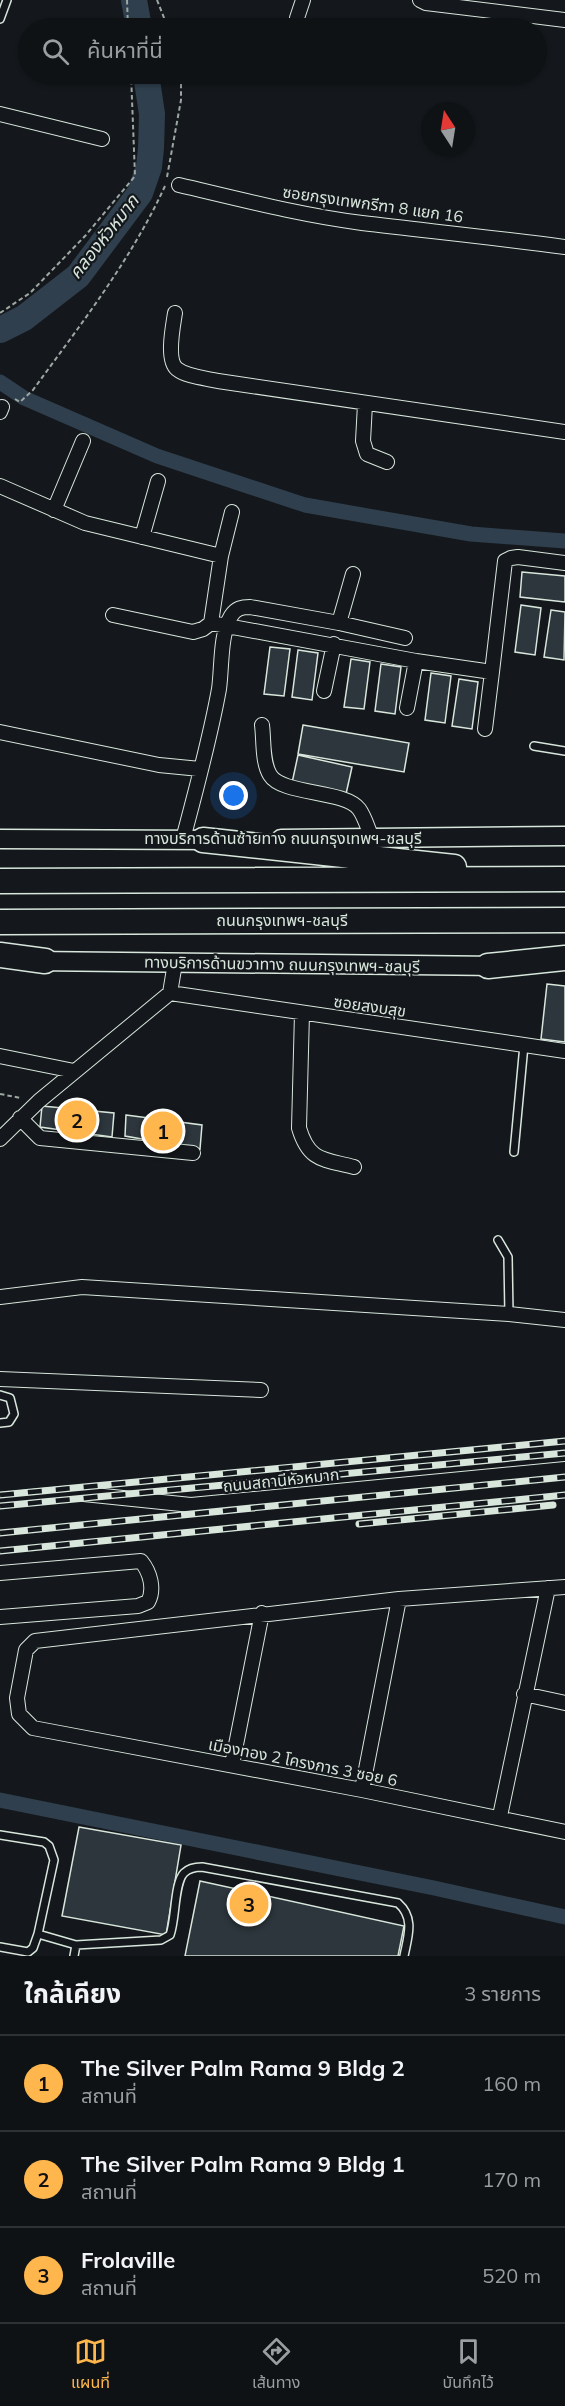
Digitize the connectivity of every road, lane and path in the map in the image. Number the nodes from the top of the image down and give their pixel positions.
1 (7, 0) edge
2 (127, 0) edge
3 (157, 0) edge
4 (303, 0) edge
5 (420, 0) edge
6 (128, 18) edge
7 (164, 18) edge
8 (297, 18) dead end
9 (0, 19) edge
10 (565, 20) edge
11 (131, 84) edge
12 (182, 84) edge
13 (0, 114) edge
14 (102, 139) dead end
15 (179, 185) dead end
16 (565, 247) edge
17 (0, 313) edge
18 (175, 313) dead end
19 (20, 402) dead end
20 (365, 404) junction
21 (565, 432) edge
22 (83, 441) dead end
23 (387, 462) dead end
24 (158, 481) dead end
25 (0, 486) edge
26 (54, 510) junction
27 (232, 512) dead end
28 (142, 537) junction
29 (221, 556) junction
30 (565, 563) edge
31 (353, 574) dead end
32 (113, 615) dead end
33 (211, 623) junction
34 (339, 623) junction
35 (226, 626) junction
36 (405, 638) dead end
37 (334, 644) junction
38 (416, 661) junction
39 (492, 672) junction
40 (324, 691) dead end
41 (407, 708) dead end
42 (262, 725) dead end
43 (485, 729) dead end
44 (0, 732) edge
45 (534, 746) dead end
46 (565, 751) edge
47 (200, 769) junction
48 (565, 837) edge
49 (372, 838) junction
50 (0, 839) edge
51 (193, 839) junction
52 (563, 879) edge
53 (0, 881) edge
54 (565, 920) edge
55 (0, 922) edge
56 (0, 955) edge
57 (565, 958) edge
58 (45, 961) junction
59 (0, 962) edge
60 (175, 963) junction
61 (488, 966) junction
62 (565, 966) edge
63 (170, 993) junction
64 (302, 1013) junction
65 (524, 1045) junction
66 (565, 1051) edge
67 (0, 1056) edge
68 (74, 1071) junction
69 (0, 1094) edge
70 (39, 1101) junction
71 (20, 1118) junction
72 (0, 1139) edge
73 (514, 1152) dead end
74 (193, 1153) dead end
75 (354, 1167) dead end
76 (498, 1240) dead end
77 (0, 1297) edge
78 (509, 1314) junction
79 (565, 1320) edge
80 (0, 1379) edge
81 (261, 1390) dead end
82 (0, 1395) edge
83 (0, 1423) edge
84 (565, 1469) edge
85 (0, 1500) edge
86 (0, 1573) edge
87 (565, 1587) edge
88 (548, 1588) junction
89 (399, 1599) junction
90 (262, 1613) junction
91 (0, 1617) edge
92 (524, 1694) junction
93 (565, 1703) edge
94 (232, 1765) junction
95 (363, 1790) junction
96 (500, 1816) junction
97 (565, 1832) edge
98 (0, 1835) edge
99 (38, 1934) junction
100 (76, 1945) junction
101 (0, 1947) edge
102 (74, 1956) edge
103 (404, 1956) edge

1 - 9 lane
2 - 6 path
3 - 7 path
4 - 8 street
5 - 10 street
11 - 17 path
12 - 19 path
13 - 14 street
15 - 16 street, ซอยกรุงเทพกรีฑา 8 แยก 16
18 - 20 street
20 - 21 street
20 - 23 street
22 - 26 street
24 - 28 street
25 - 26 street
26 - 28 street
27 - 29 street
28 - 29 street
29 - 33 street
30 - 39 street
31 - 34 street
32 - 33 street
33 - 35 street
34 - 35 street
34 - 36 street
35 - 37 street
35 - 47 street
37 - 38 street
37 - 40 street
38 - 39 street
38 - 41 street
39 - 43 street
42 - 49 street
44 - 47 street
45 - 46 lane
47 - 51 street
48 - 49 main road, ทางบริการด้านซ้ายทาง ถนนกรุงเทพฯ-ชลบุรี
49 - 51 main road, ทางบริการด้านซ้ายทาง ถนนกรุงเทพฯ-ชลบุรี
50 - 51 main road, ทางบริการด้านซ้ายทาง ถนนกรุงเทพฯ-ชลบุรี
51 - 52 highway
52 - 53 highway
54 - 55 highway, ถนนกรุงเทพฯ-ชลบุรี
56 - 58 highway
57 - 61 highway
58 - 59 main road, ทางบริการด้านขวาทาง ถนนกรุงเทพฯ-ชลบุรี
58 - 60 main road, ทางบริการด้านขวาทาง ถนนกรุงเทพฯ-ชลบุรี
60 - 61 main road, ทางบริการด้านขวาทาง ถนนกรุงเทพฯ-ชลบุรี
60 - 63 street
61 - 62 main road, ทางบริการด้านขวาทาง ถนนกรุงเทพฯ-ชลบุรี
63 - 64 street, ซอยสงบสุข
63 - 68 street
64 - 65 street, ซอยสงบสุข
64 - 75 street
65 - 66 street, ซอยสงบสุข
65 - 73 lane
67 - 68 street
68 - 70 street
69 - 70 path
70 - 71 street
71 - 72 street
71 - 74 street
76 - 78 lane
77 - 78 street
78 - 79 street
80 - 81 street
82 - 83 lane
84 - 85 street, ถนนสถานีหัวหมาก
86 - 91 street
87 - 88 street
88 - 89 street
88 - 92 street
89 - 90 street
89 - 95 street
90 - 94 street
90 - 94 street, เมืองทอง 2 โครงการ 3 ซอย 6
92 - 93 street
92 - 96 street
94 - 95 street, เมืองทอง 2 โครงการ 3 ซอย 6
95 - 96 street, เมืองทอง 2 โครงการ 3 ซอย 6
96 - 97 street, เมืองทอง 2 โครงการ 3 ซอย 6
98 - 99 lane
99 - 100 lane
99 - 101 lane
100 - 102 lane
100 - 103 lane

